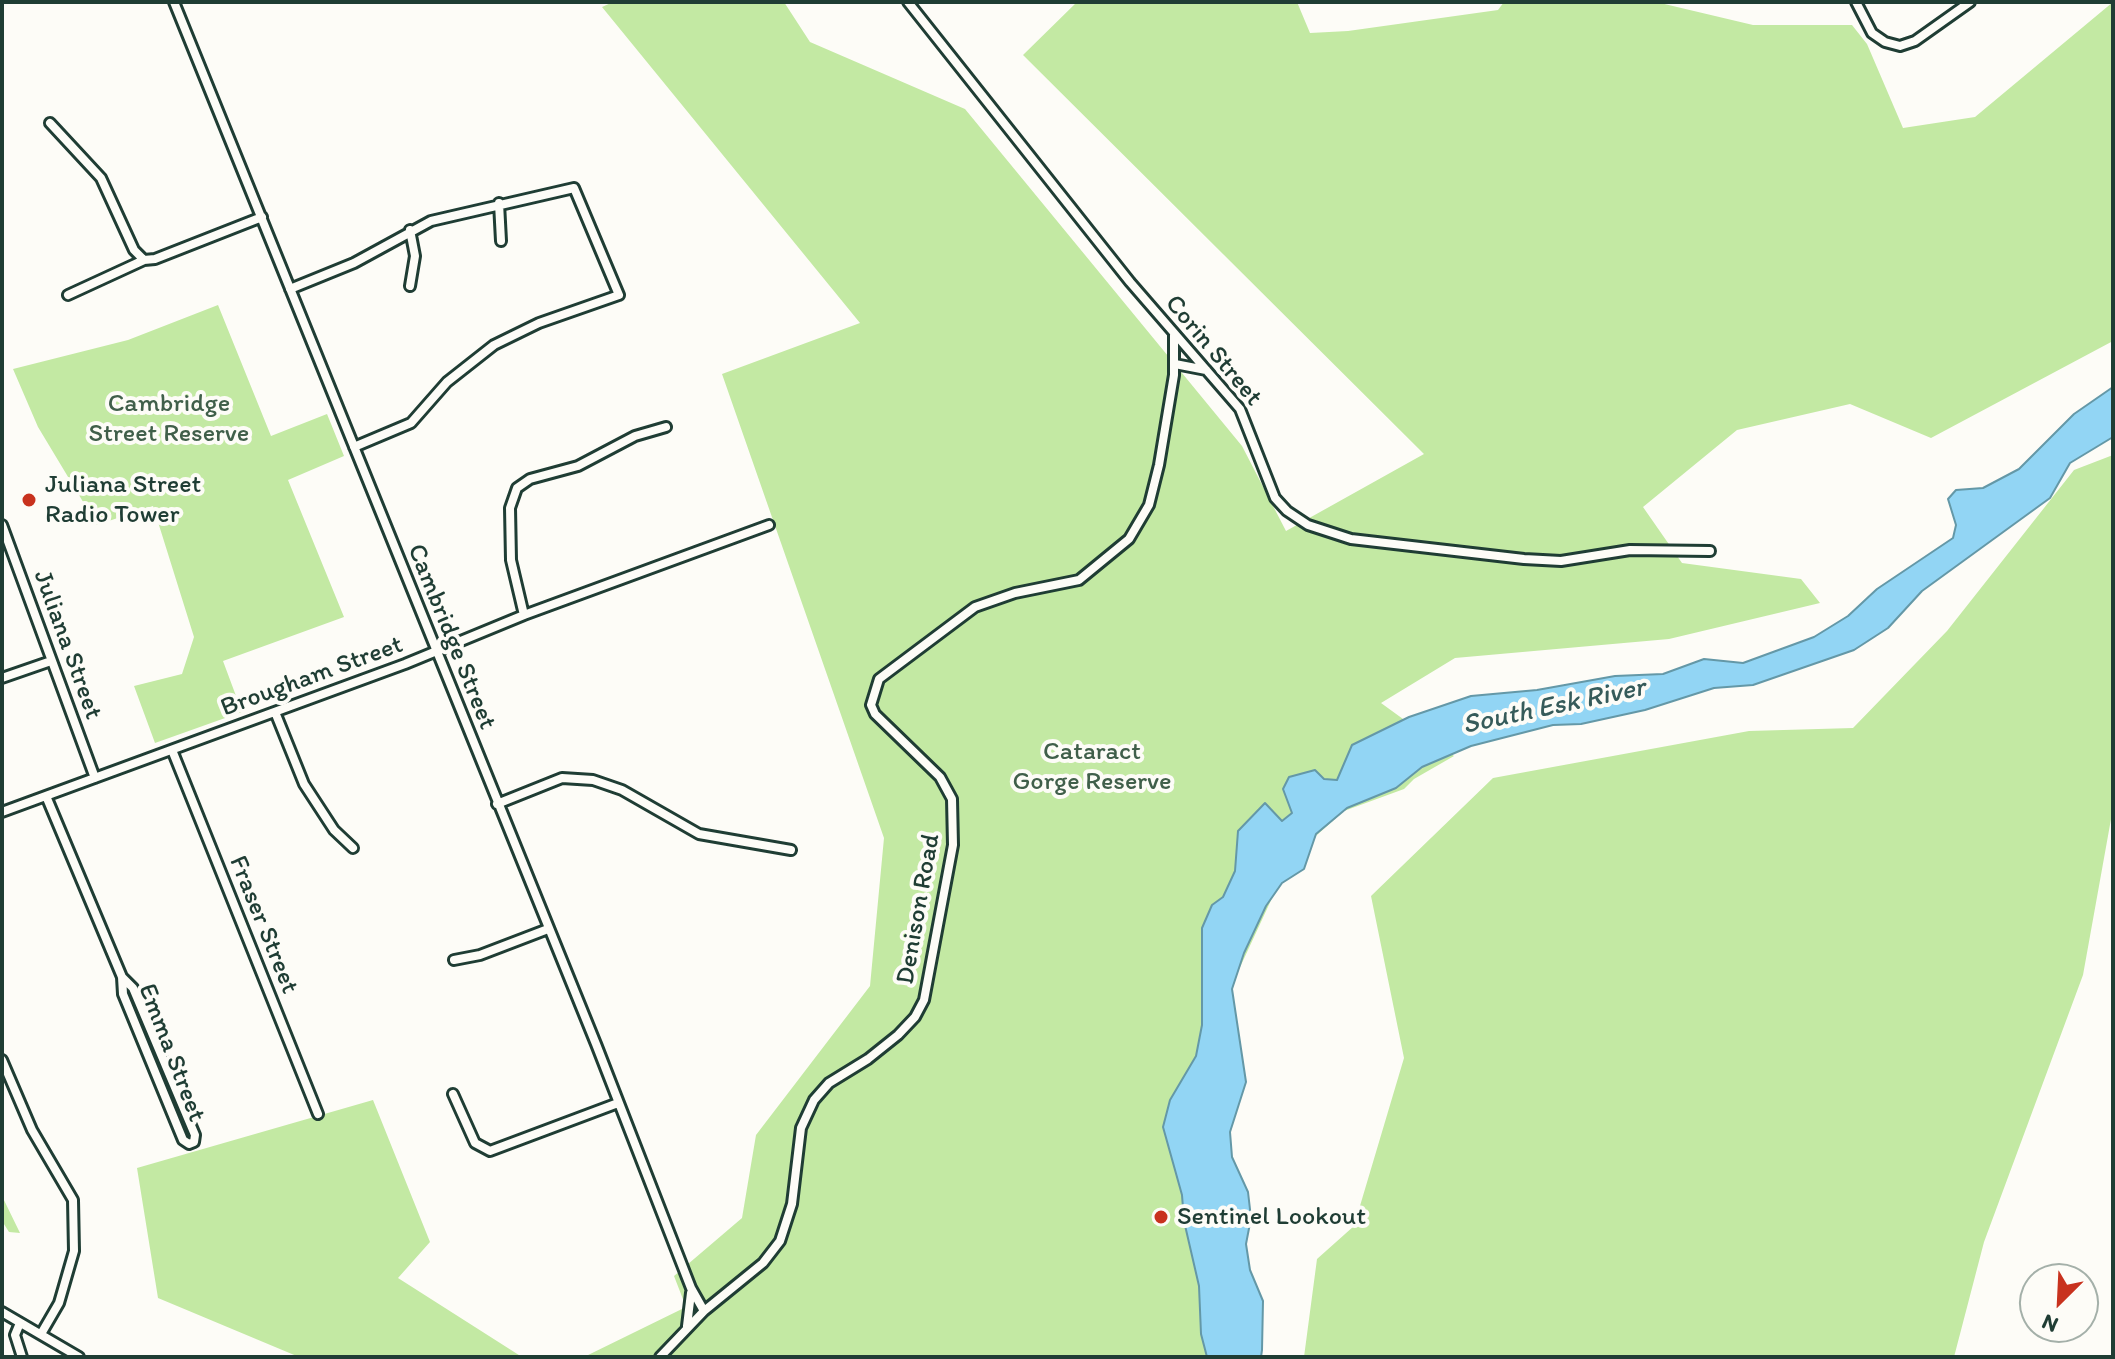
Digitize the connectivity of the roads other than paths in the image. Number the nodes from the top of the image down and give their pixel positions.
1 (174, 2) edge
2 (908, 2) edge
3 (1856, 2) edge
4 (1970, 2) edge
5 (50, 123) dead end
6 (499, 203) junction
7 (262, 217) junction
8 (410, 230) junction
9 (501, 241) dead end
10 (144, 260) junction
11 (410, 286) dead end
12 (290, 289) junction
13 (68, 295) dead end
14 (1174, 335) junction
15 (1175, 364) junction
16 (1206, 370) junction
17 (666, 427) dead end
18 (354, 447) junction
19 (2, 525) edge
20 (769, 525) dead end
21 (1710, 551) dead end
22 (524, 615) junction
23 (435, 651) junction
24 (51, 661) junction
25 (2, 678) edge
26 (275, 712) junction
27 (172, 750) junction
28 (95, 778) junction
29 (46, 796) junction
30 (497, 804) junction
31 (2, 812) edge
32 (353, 848) dead end
33 (791, 850) dead end
34 (548, 929) junction
35 (454, 960) dead end
36 (122, 977) junction
37 (2, 1060) edge
38 (453, 1094) dead end
39 (618, 1103) junction
40 (318, 1114) dead end
41 (691, 1288) junction
42 (704, 1311) junction
43 (2, 1312) edge
44 (20, 1323) junction
45 (684, 1332) junction
46 (41, 1334) junction
47 (22, 1357) edge
48 (79, 1357) edge
49 (660, 1357) edge

1 - 7 street, Cambridge Street
2 - 14 street, Corin Street
3 - 4 street
5 - 10 street
6 - 8 street
6 - 9 street
6 - 18 street
7 - 10 street
7 - 12 street, Cambridge Street
8 - 11 street
8 - 12 street
10 - 13 street
12 - 18 street, Cambridge Street
14 - 15 street, Denison Road
14 - 16 street, Corin Street
15 - 16 street
15 - 42 street, Denison Road
16 - 21 street, Corin Street
17 - 22 street
18 - 23 street, Cambridge Street
19 - 24 street, Juliana Street
20 - 22 street, Brougham Street
22 - 23 street, Brougham Street
23 - 26 street, Brougham Street
23 - 30 street, Cambridge Street
24 - 25 street
24 - 28 street, Juliana Street
26 - 27 street, Brougham Street
26 - 32 street
27 - 28 street, Brougham Street
27 - 40 street, Fraser Street
28 - 29 street, Brougham Street
29 - 31 street, Brougham Street
29 - 36 street, Emma Street
30 - 33 street
30 - 34 street, Cambridge Street
34 - 35 street
34 - 39 street, Cambridge Street
36 - 36 street, Emma Street
37 - 46 street
38 - 39 street
39 - 41 street, Cambridge Street
41 - 42 street, Cambridge Street
41 - 45 street, Cambridge Street
42 - 45 street, Denison Road
43 - 44 street
44 - 46 street
44 - 47 street
45 - 49 street, Denison Road
46 - 48 street

